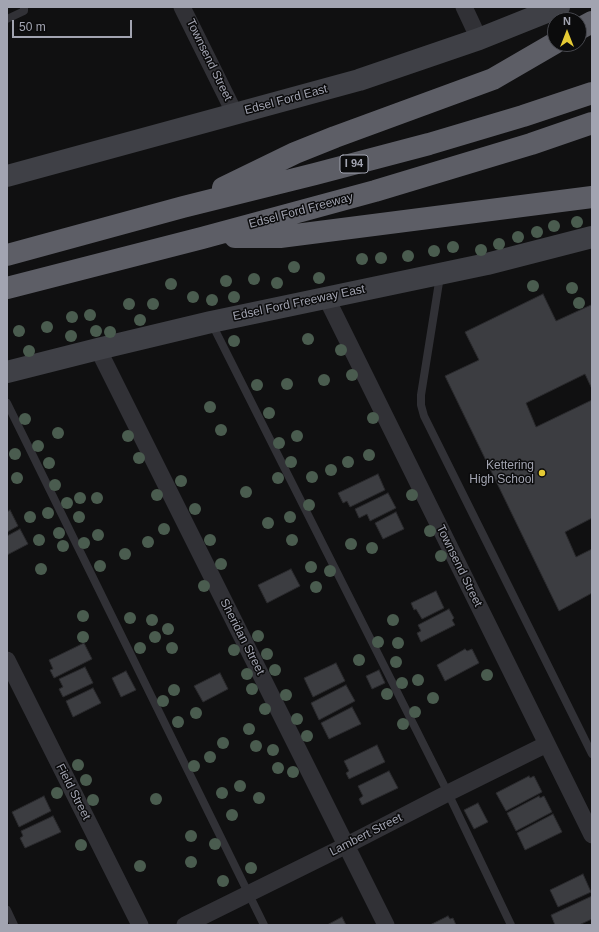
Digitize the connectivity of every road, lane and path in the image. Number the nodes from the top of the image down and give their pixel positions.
1 (24, 7) edge
2 (182, 7) edge
3 (464, 7) edge
4 (559, 7) edge
5 (7, 19) edge
6 (479, 39) junction
7 (547, 48) edge
8 (592, 92) edge
9 (235, 114) junction
10 (592, 123) edge
11 (9, 172) edge
12 (592, 197) edge
13 (183, 207) junction
14 (592, 237) edge
15 (202, 238) junction
16 (7, 255) edge
17 (440, 274) junction
18 (7, 288) edge
19 (326, 297) junction
20 (211, 322) junction
21 (98, 349) junction
22 (7, 372) edge
23 (7, 403) edge
24 (7, 660) edge
25 (547, 744) junction
26 (592, 754) edge
27 (448, 793) junction
28 (592, 835) edge
29 (347, 845) junction
30 (248, 894) junction
31 (7, 910) edge
32 (14, 925) edge
33 (140, 925) edge
34 (185, 925) edge
35 (264, 925) edge
36 (386, 925) edge
37 (511, 925) edge

1 - 5 lane
2 - 9 street, Townsend Street
3 - 6 street
4 - 6 street, Edsel Ford East
6 - 9 street, Edsel Ford East
7 - 13 highway
8 - 13 highway, I 94
9 - 11 street, Edsel Ford East
10 - 15 highway, Edsel Ford Freeway
12 - 15 highway
13 - 16 highway, I 94
14 - 17 street, Edsel Ford Freeway East
15 - 18 highway, Edsel Ford Freeway
17 - 19 street, Edsel Ford Freeway East
17 - 26 lane
19 - 20 street, Edsel Ford Freeway East
19 - 25 street, Townsend Street
20 - 21 street, Edsel Ford Freeway East
20 - 27 lane
21 - 22 street, Edsel Ford Freeway East
21 - 29 street, Sheridan Street
23 - 30 lane
24 - 33 street, Field Street
25 - 27 street, Lambert Street
25 - 28 street, Townsend Street
27 - 29 street, Lambert Street
27 - 37 lane
29 - 30 street, Lambert Street
29 - 36 street, Sheridan Street
30 - 34 street, Lambert Street
30 - 35 lane
31 - 32 lane

